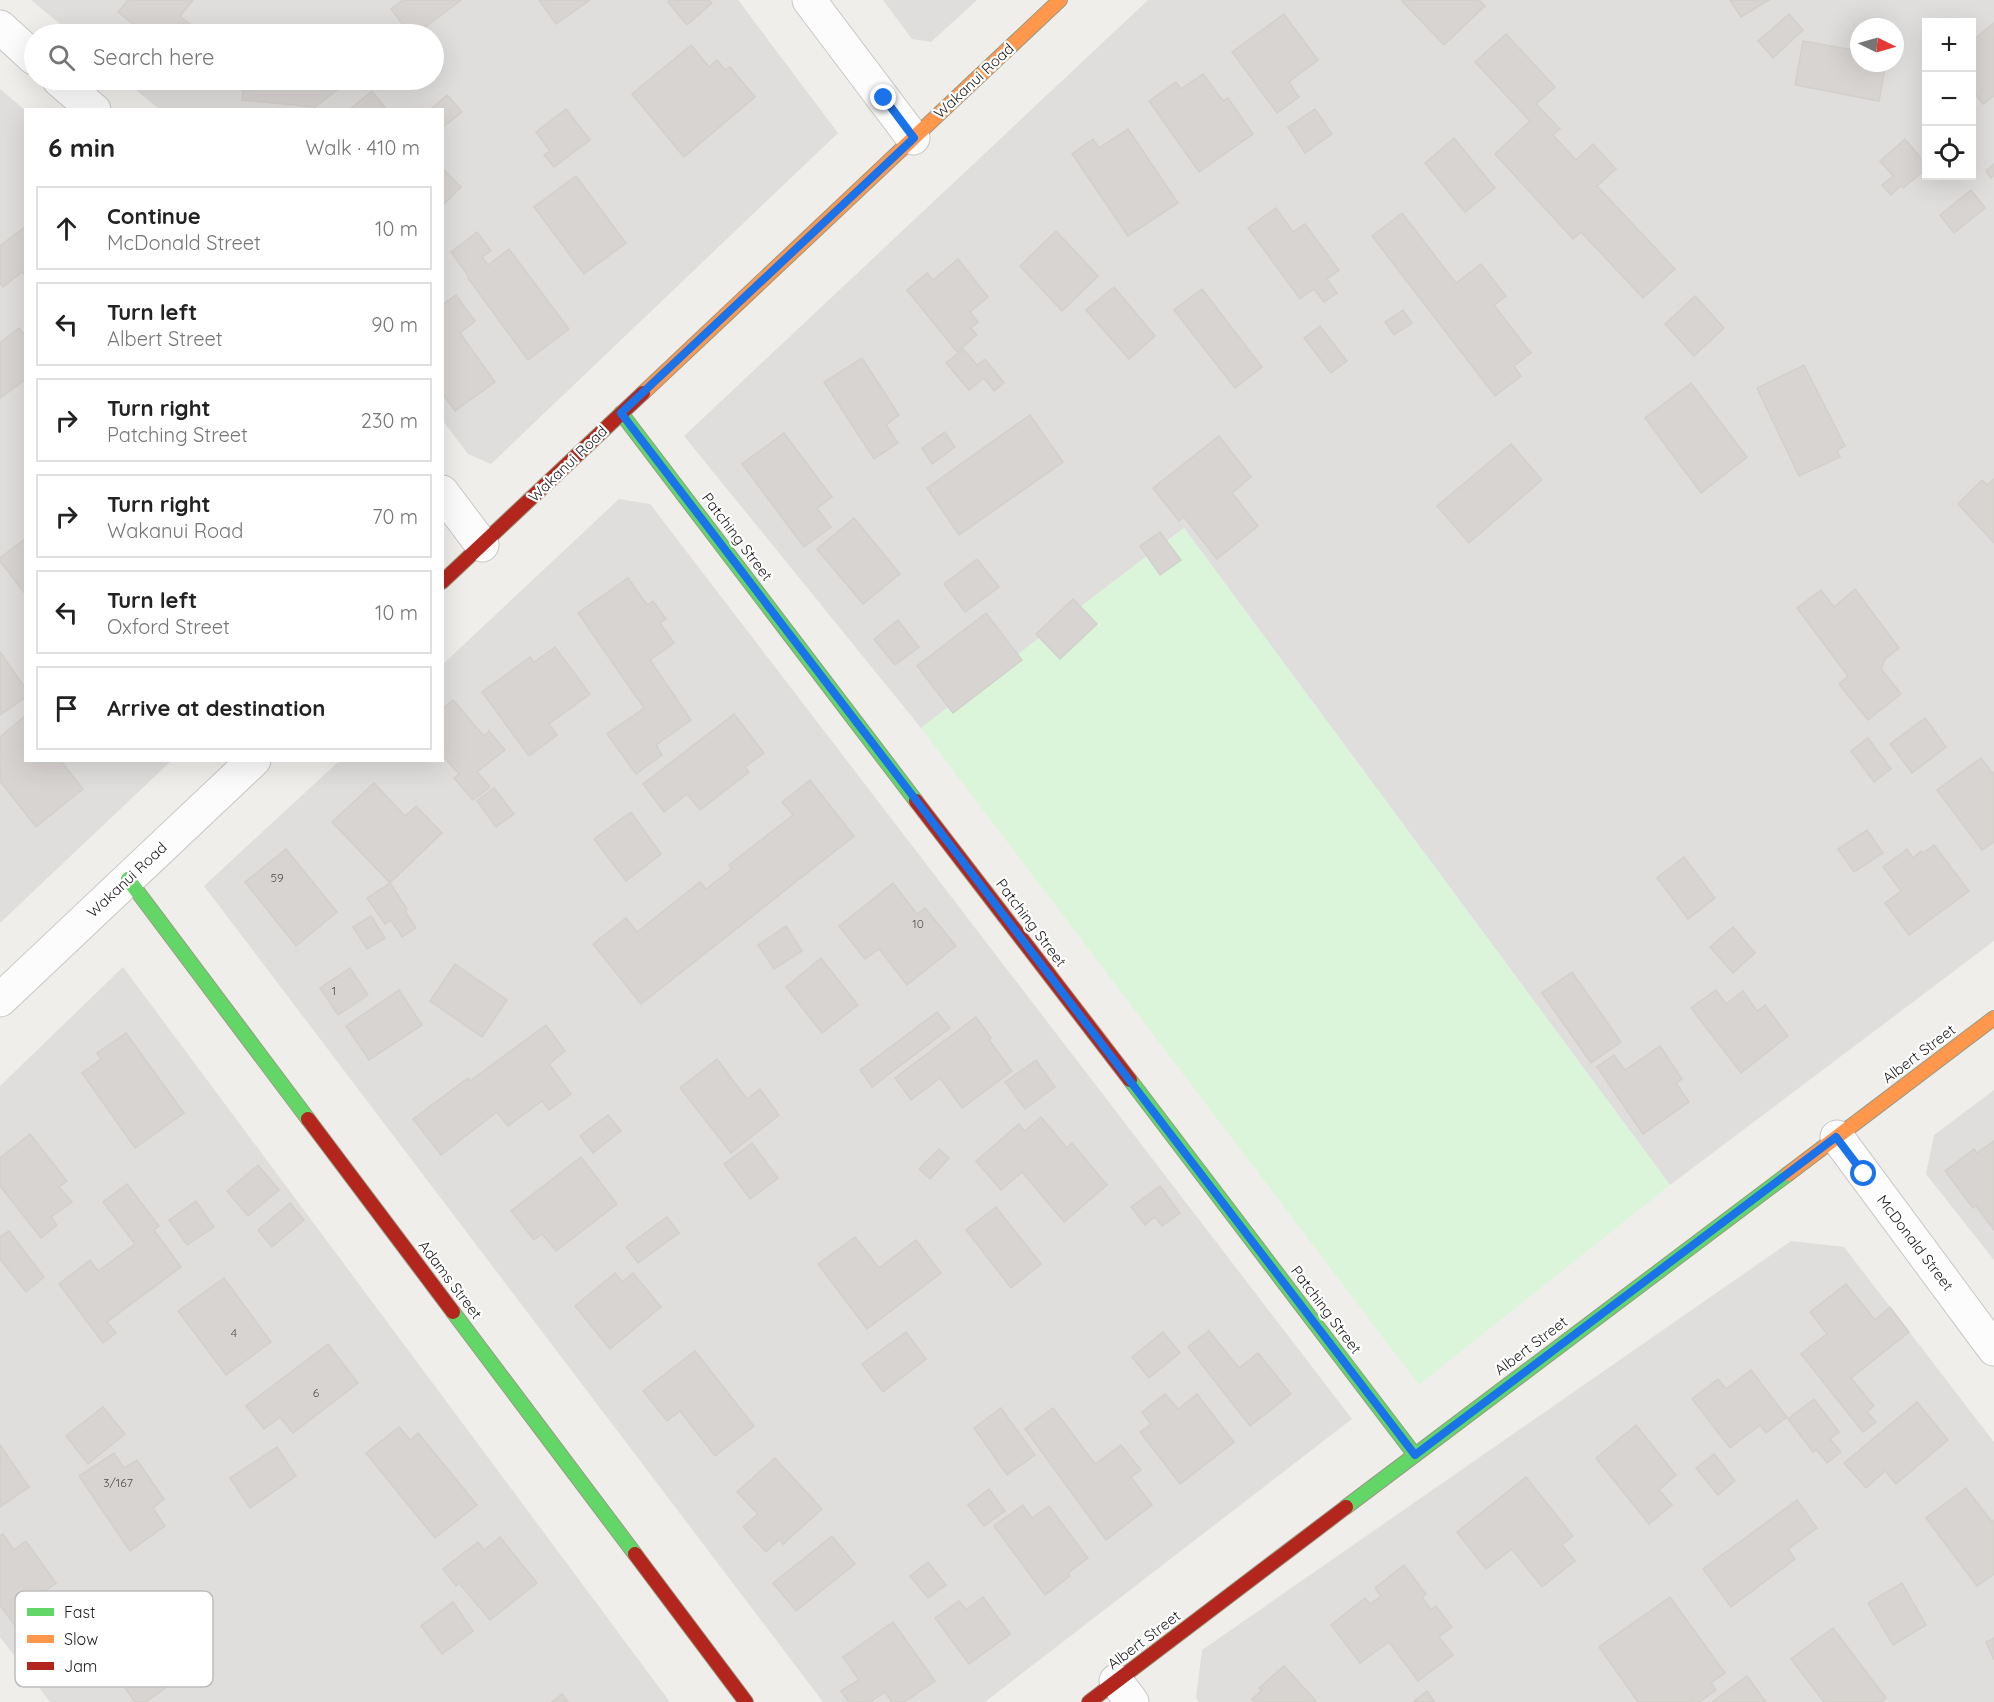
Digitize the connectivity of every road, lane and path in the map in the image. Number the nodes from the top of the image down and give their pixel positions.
1 (810, 0) edge
2 (1060, 0) edge
3 (0, 27) edge
4 (24, 49) edge
5 (71, 90) edge
6 (92, 108) edge
7 (914, 138) junction
8 (621, 413) junction
9 (444, 495) edge
10 (482, 545) junction
11 (444, 580) edge
12 (252, 762) edge
13 (128, 879) junction
14 (0, 1000) edge
15 (1994, 1018) edge
16 (1836, 1137) junction
17 (1994, 1349) edge
18 (1415, 1455) junction
19 (1124, 1692) edge
20 (746, 1702) edge
21 (1089, 1702) edge

1 - 7 street
2 - 7 street, Wakanui Road
3 - 4 street
5 - 6 street
7 - 8 street, Wakanui Road
8 - 10 street, Wakanui Road
8 - 18 street, Patching Street
9 - 10 street
10 - 11 street, Wakanui Road
12 - 13 street, Wakanui Road
13 - 14 street, Wakanui Road
13 - 20 street, Adams Street
15 - 16 street, Albert Street
16 - 17 street, McDonald Street
16 - 18 street, Albert Street
18 - 19 street, Albert Street
19 - 21 street, Albert Street

